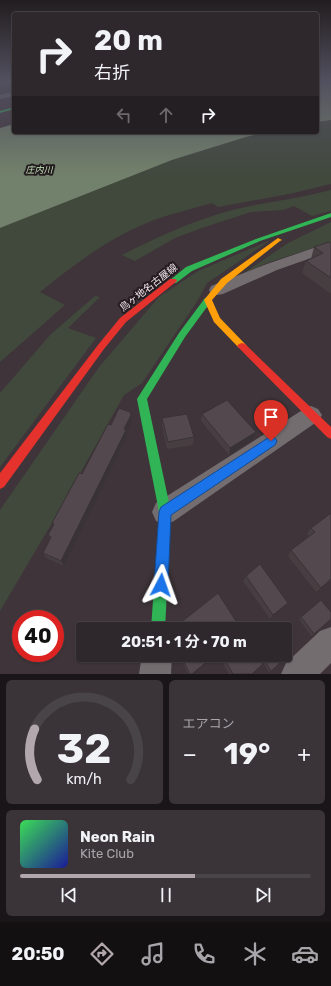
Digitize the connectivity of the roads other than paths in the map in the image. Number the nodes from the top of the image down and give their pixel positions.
1 (331, 215) edge
2 (294, 229) junction
3 (329, 248) edge
4 (213, 295) junction
5 (311, 415) junction
6 (331, 434) edge
7 (0, 483) edge
8 (165, 512) junction
9 (158, 622) edge
10 (331, 642) edge
11 (156, 662) edge
12 (155, 674) edge
13 (298, 674) edge

1 - 2 street, 鳥ヶ地名古屋線
2 - 4 street
2 - 7 street, 鳥ヶ地名古屋線
3 - 4 street
4 - 5 street
4 - 8 street
5 - 6 street
5 - 8 street
8 - 9 street
10 - 13 street
11 - 12 street

